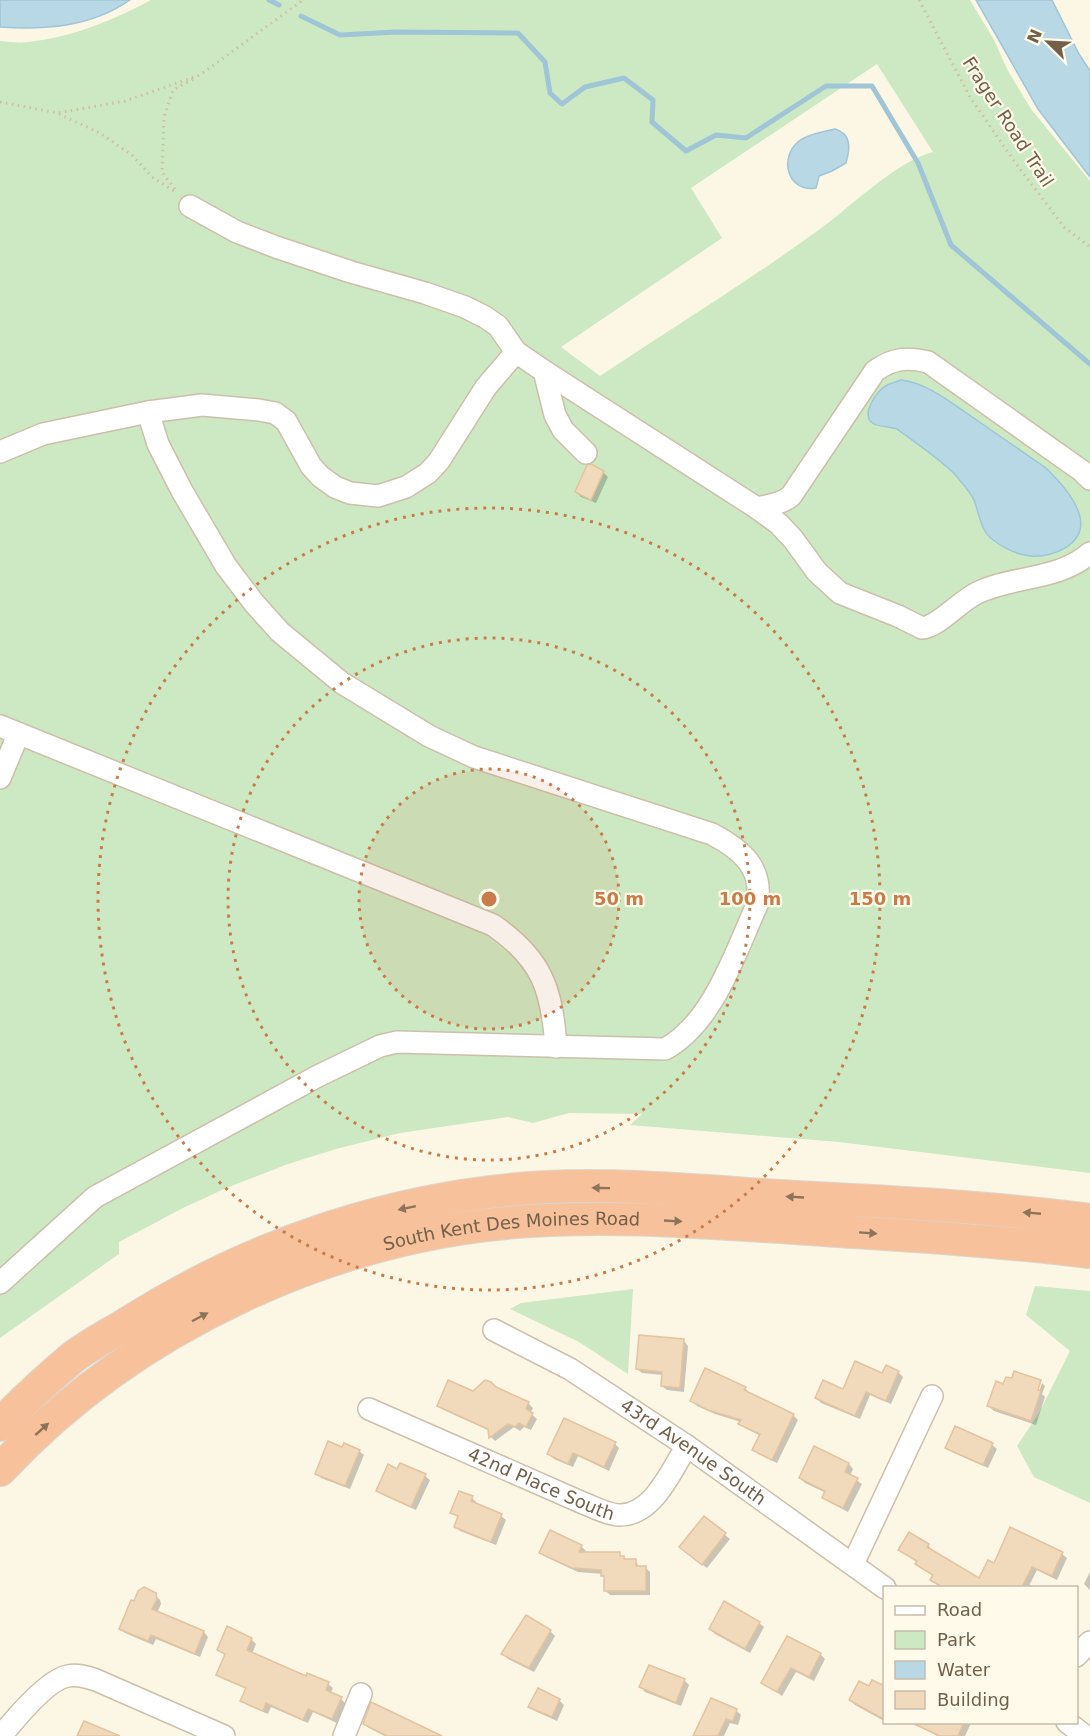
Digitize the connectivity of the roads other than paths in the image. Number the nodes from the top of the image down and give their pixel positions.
1 (190, 206) dead end
2 (516, 352) junction
3 (544, 371) junction
4 (148, 412) junction
5 (0, 452) edge
6 (586, 453) dead end
7 (1090, 479) edge
8 (757, 507) junction
9 (1090, 553) edge
10 (9, 730) edge
11 (0, 778) edge
12 (556, 1047) junction
13 (1090, 1220) edge
14 (1090, 1252) edge
15 (0, 1283) edge
16 (494, 1330) dead end
17 (932, 1396) dead end
18 (369, 1409) dead end
19 (0, 1425) edge
20 (687, 1446) junction
21 (0, 1470) edge
22 (853, 1564) junction
23 (884, 1586) edge
24 (1090, 1642) edge
25 (1078, 1655) edge
26 (361, 1694) dead end
27 (1070, 1724) edge
28 (1, 1736) edge
29 (224, 1736) edge
30 (344, 1736) edge
31 (1086, 1736) edge

1 - 2 street
2 - 3 street
2 - 4 street
3 - 6 street
3 - 8 street
4 - 5 street
4 - 12 street
7 - 8 street
8 - 9 street
10 - 11 street
10 - 12 street
12 - 15 street
13 -> 19 highway, South Kent Des Moines Road
21 -> 14 highway, South Kent Des Moines Road
16 - 20 street, 43rd Avenue South
17 - 22 street
18 - 20 street, 42nd Place South
20 - 22 street, 43rd Avenue South
22 - 23 street, 43rd Avenue South
24 - 25 street
26 - 30 street
27 - 31 street
28 - 29 street

